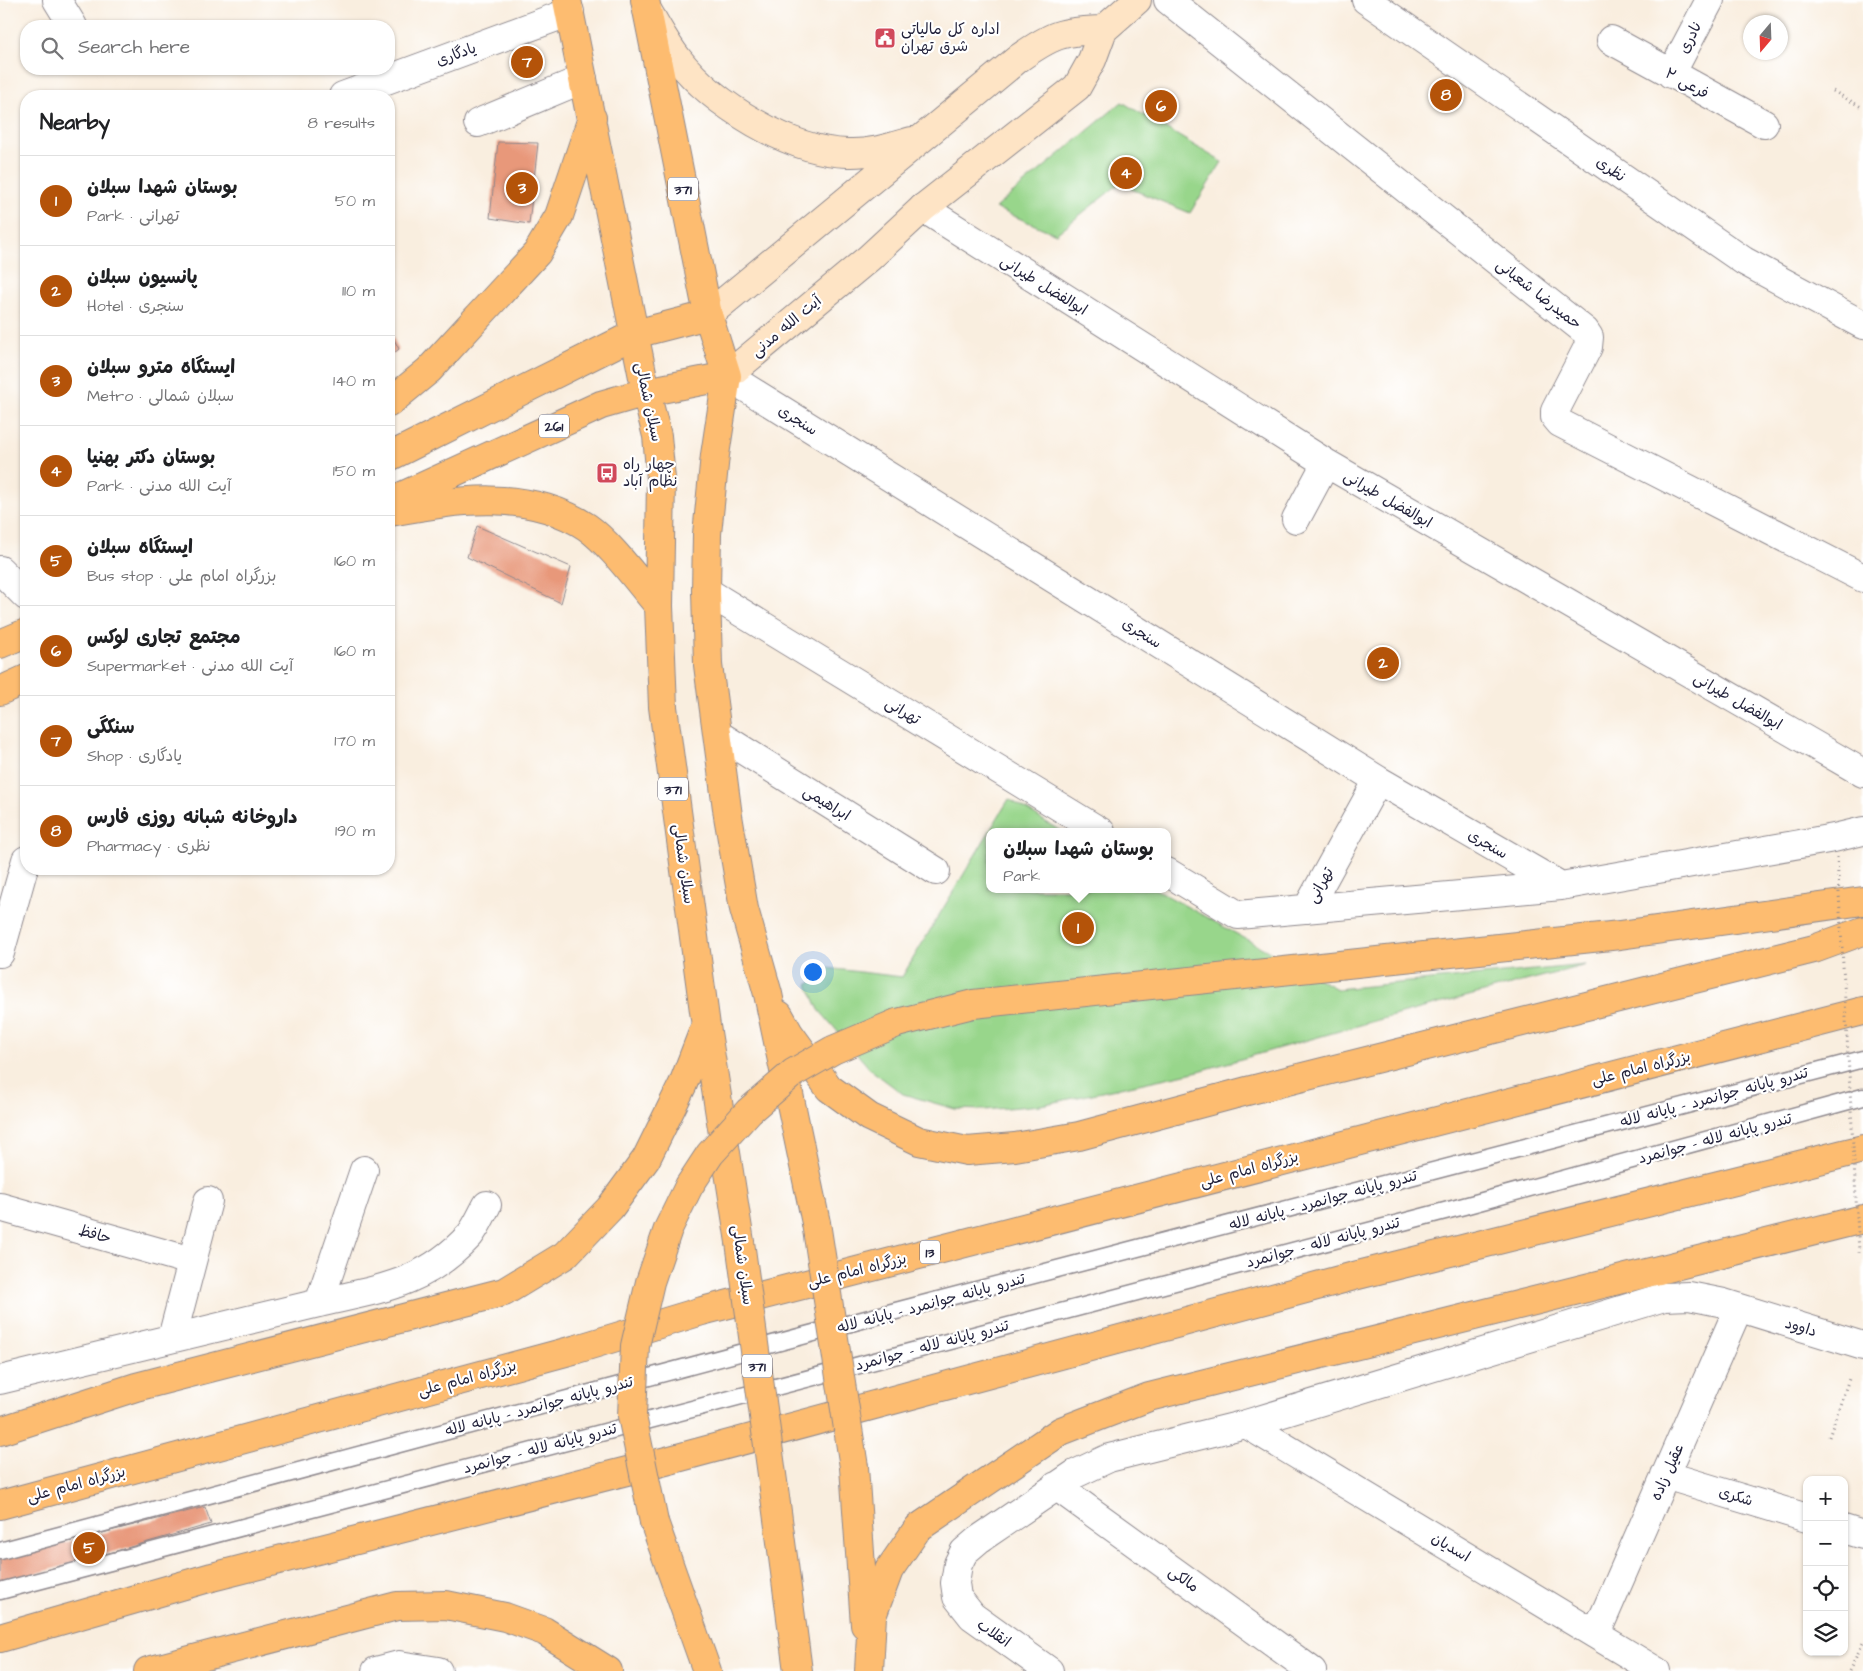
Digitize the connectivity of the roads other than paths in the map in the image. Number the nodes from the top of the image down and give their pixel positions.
1 (57, 0) edge
2 (1168, 0) edge
3 (1366, 0) edge
4 (1710, 0) edge
5 (1127, 3) edge
6 (646, 5) edge
7 (568, 6) edge
8 (69, 20) edge
9 (1103, 30) junction
10 (1611, 40) dead end
11 (1671, 74) junction
12 (583, 79) junction
13 (359, 90) edge
14 (592, 117) junction
15 (478, 124) dead end
16 (1764, 124) dead end
17 (918, 140) junction
18 (923, 208) junction
19 (708, 315) junction
20 (1863, 325) edge
21 (635, 334) junction
22 (727, 376) junction
23 (646, 392) junction
24 (395, 398) edge
25 (395, 454) edge
26 (1326, 463) junction
27 (395, 499) edge
28 (395, 511) edge
29 (1296, 519) dead end
30 (0, 570) edge
31 (1863, 578) edge
32 (20, 590) edge
33 (706, 591) junction
34 (659, 606) junction
35 (20, 635) edge
36 (0, 644) edge
37 (20, 682) edge
38 (0, 691) edge
39 (719, 735) junction
40 (1863, 773) edge
41 (1378, 780) junction
42 (1094, 828) edge
43 (1863, 831) edge
44 (936, 871) dead end
45 (1171, 874) edge
46 (22, 875) edge
47 (1561, 886) junction
48 (1863, 901) edge
49 (1307, 910) junction
50 (1863, 931) edge
51 (2, 943) edge
52 (768, 994) junction
53 (1863, 1011) edge
54 (706, 1026) junction
55 (1863, 1059) edge
56 (1863, 1098) edge
57 (1863, 1149) edge
58 (364, 1170) dead end
59 (208, 1201) dead end
60 (487, 1205) dead end
61 (0, 1207) edge
62 (1863, 1219) edge
63 (191, 1261) junction
64 (319, 1303) junction
65 (1738, 1309) junction
66 (172, 1338) junction
67 (1862, 1345) edge
68 (0, 1380) edge
69 (1246, 1424) junction
70 (0, 1430) edge
71 (1665, 1475) junction
72 (1056, 1486) junction
73 (0, 1505) edge
74 (1803, 1517) edge
75 (1848, 1530) edge
76 (1863, 1535) edge
77 (0, 1551) edge
78 (955, 1583) joint
79 (0, 1591) edge
80 (1596, 1634) junction
81 (0, 1638) edge
82 (148, 1671) edge
83 (376, 1671) edge
84 (438, 1671) edge
85 (608, 1671) edge
86 (708, 1671) edge
87 (798, 1671) edge
88 (868, 1671) edge
89 (1049, 1671) edge
90 (1312, 1671) edge
91 (1656, 1671) edge

1 - 8 street
2 - 31 street, حمیدرضا شعبانی
3 - 20 street, نظری
4 - 11 street, نادری
5 - 9 main road, آیت الله مدنی / 261
6 - 17 main road
6 - 19 main road, 371
7 - 12 main road, سبلان شمالی / 371
7 - 13 street, یادگاری
9 - 17 main road
9 - 18 main road, آیت الله مدنی / 261
10 - 11 street, فرعی ۲
11 - 16 street, فرعی ۲
12 - 14 main road, سبلان شمالی / 371
12 - 15 street
14 - 21 main road, سبلان شمالی / 371
14 - 24 main road
17 - 19 main road
18 - 22 main road, آیت الله مدنی / 261
18 - 26 street, ابوالفضل طیرانی
19 - 21 main road
19 - 22 main road, 371
21 - 23 main road, سبلان شمالی / 371
21 - 25 main road
22 - 23 main road, آیت الله مدنی / 261
22 - 33 main road, 371
22 - 41 street, سنجری
23 - 27 main road, آیت الله مدنی / 261
23 - 34 main road, سبلان شمالی / 371
26 - 29 street
26 - 40 street, ابوالفضل طیرانی
28 - 34 main road
30 - 32 street
33 - 39 main road, 371
33 - 42 street, تهرانی
34 - 54 main road, سبلان شمالی / 371
35 - 36 main road
37 - 38 main road
39 - 44 street, ابراهیمی
39 - 52 main road, 371
41 - 47 street, سنجری
41 - 49 street, تهرانی
43 - 47 street
45 - 49 street, تهرانی
46 - 51 street
47 - 49 street
48 - 86 main road, bridge
50 - 52 main road
52 - 88 main road, 371, bridge
53 - 73 main road, بزرگراه امام علی / 13
54 - 70 main road
54 - 87 main road, سبلان شمالی / 371, bridge
55 - 77 lane, تندرو پایانه جوانمرد - پایانه لاله
56 - 79 lane, تندرو پایانه لاله - جوانمرد
57 - 81 main road
58 - 64 street
59 - 63 street
60 - 64 street
61 - 63 street, حافظ
62 - 88 main road
63 - 66 street
64 - 66 street
65 - 67 street, داوود
65 - 69 street, داوود
65 - 71 street, عقیل زاده
66 - 68 street
69 - 72 street, داوود
69 - 80 street, اسدیان
71 - 74 street, شکری
71 - 80 street, عقیل زاده
72 - 78 street, داوود
72 - 90 street, مالکی
75 - 76 street
78 - 89 street, انقلاب
80 - 91 street, اسدیان
82 - 85 main road
83 - 84 street

